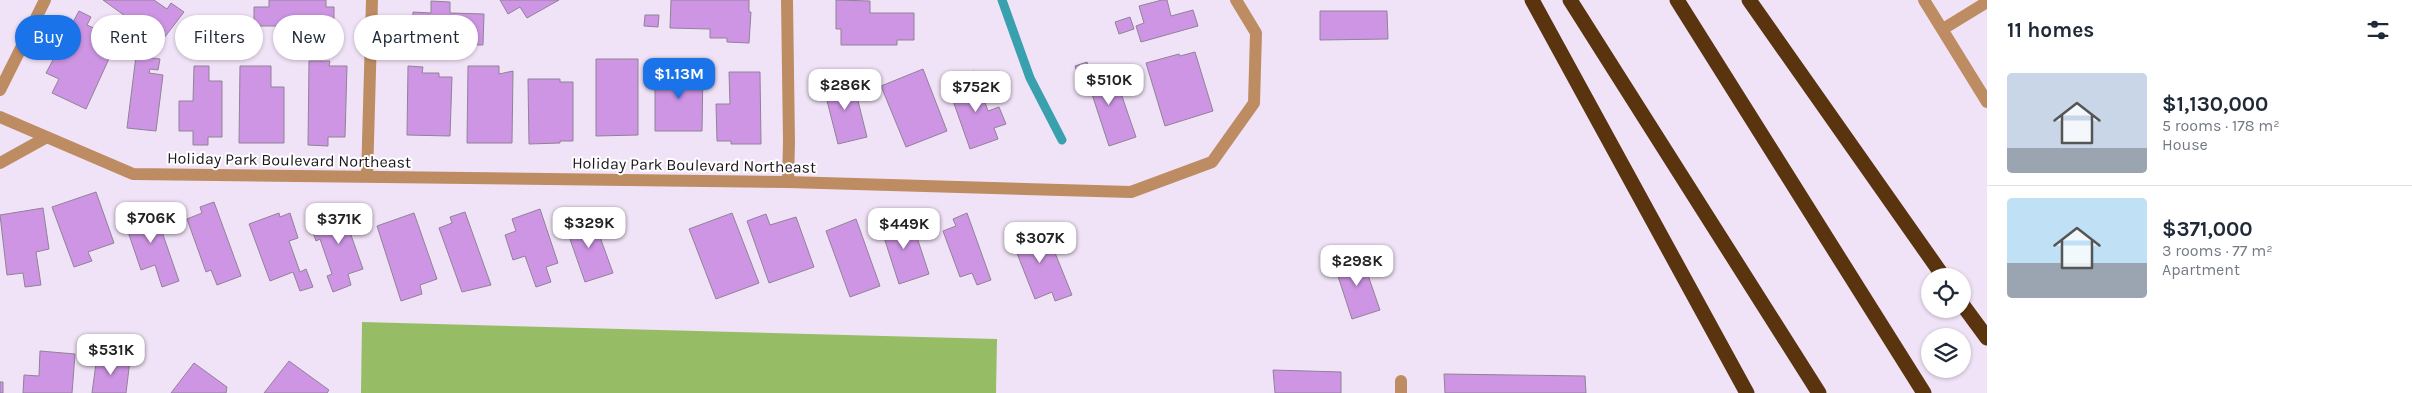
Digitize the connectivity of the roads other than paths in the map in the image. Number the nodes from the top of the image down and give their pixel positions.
1 (45, 0) edge
2 (372, 0) edge
3 (787, 0) edge
4 (1236, 0) edge
5 (1532, 0) edge
6 (1570, 0) edge
7 (1677, 0) edge
8 (1749, 0) edge
9 (1924, 0) edge
10 (1987, 2) edge
11 (1943, 29) junction
12 (0, 90) edge
13 (1987, 102) edge
14 (0, 117) edge
15 (47, 138) junction
16 (0, 163) edge
17 (367, 177) junction
18 (788, 182) junction
19 (1937, 268) edge
20 (1971, 316) edge
21 (1987, 338) edge
22 (1747, 393) edge
23 (1819, 393) edge
24 (1924, 393) edge

1 - 12 street
2 - 17 street
3 - 18 street
4 - 18 street, Holiday Park Boulevard Northeast
5 - 22 highway
6 - 23 highway
7 - 24 highway
8 - 19 highway
9 - 11 street
10 - 11 street
11 - 13 street
14 - 15 street, Holiday Park Boulevard Northeast
15 - 16 street
15 - 17 street, Holiday Park Boulevard Northeast
17 - 18 street, Holiday Park Boulevard Northeast
20 - 21 highway

